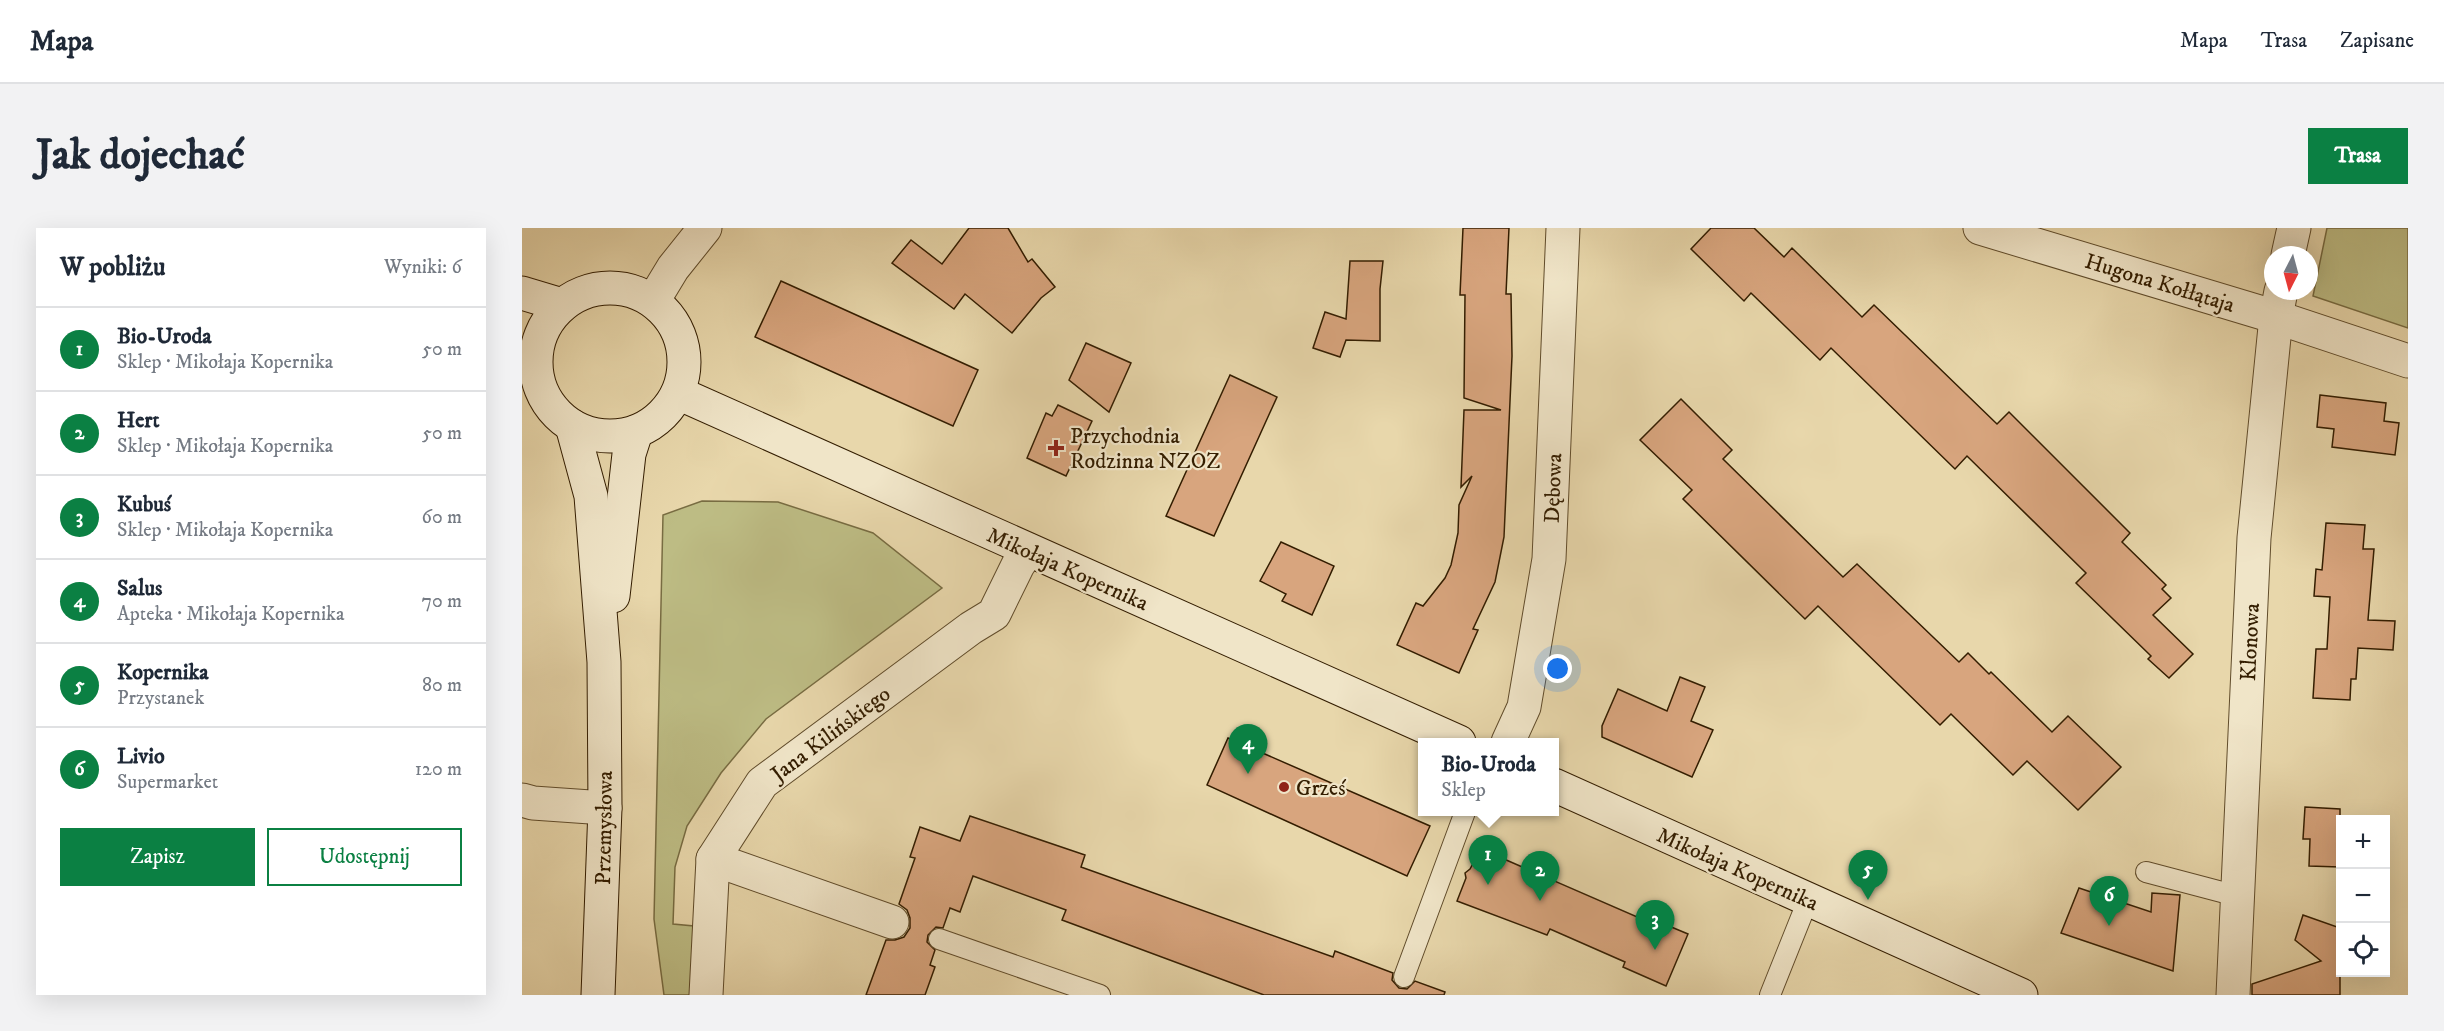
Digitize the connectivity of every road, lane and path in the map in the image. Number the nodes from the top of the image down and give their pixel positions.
1 (705, 228) edge
2 (1563, 228) edge
3 (1980, 228) edge
4 (2294, 228) edge
5 (2290, 246) edge
6 (522, 293) edge
7 (653, 301) junction
8 (2278, 304) edge
9 (562, 305) junction
10 (529, 357) edge
11 (2408, 361) edge
12 (678, 393) junction
13 (572, 426) junction
14 (636, 432) junction
15 (1028, 550) junction
16 (604, 662) junction
17 (1450, 738) edge
18 (1511, 738) edge
19 (1559, 787) edge
20 (522, 800) edge
21 (605, 808) junction
22 (1464, 816) edge
23 (713, 859) junction
24 (2146, 872) dead end
25 (2237, 896) junction
26 (1808, 900) junction
27 (892, 922) dead end
28 (939, 939) dead end
29 (1404, 977) dead end
30 (598, 995) edge
31 (706, 995) edge
32 (1100, 995) edge
33 (1770, 995) edge
34 (2021, 995) edge
35 (2233, 995) edge

1 - 7 street
2 - 18 street, Dębowa
3 - 8 street, Hugona Kołłątaja
4 - 5 street
6 - 9 street
7 - 9 street
7 - 12 street
8 - 11 street, Hugona Kołłątaja
8 - 25 street, Klonowa
9 - 10 street
10 - 13 street
12 - 14 street
12 - 15 street, Mikołaja Kopernika
13 - 14 street
13 - 16 street, Przemysłowa
14 - 16 street, Przemysłowa
15 - 17 street, Mikołaja Kopernika
15 - 23 street, Jana Kilińskiego
16 - 21 street, Przemysłowa
19 - 26 street, Mikołaja Kopernika
20 - 21 street
21 - 30 street, Przemysłowa
22 - 29 lane
23 - 27 street
23 - 31 street, Jana Kilińskiego
24 - 25 lane
25 - 35 street, Klonowa
26 - 33 lane
26 - 34 street, Mikołaja Kopernika
28 - 32 lane

